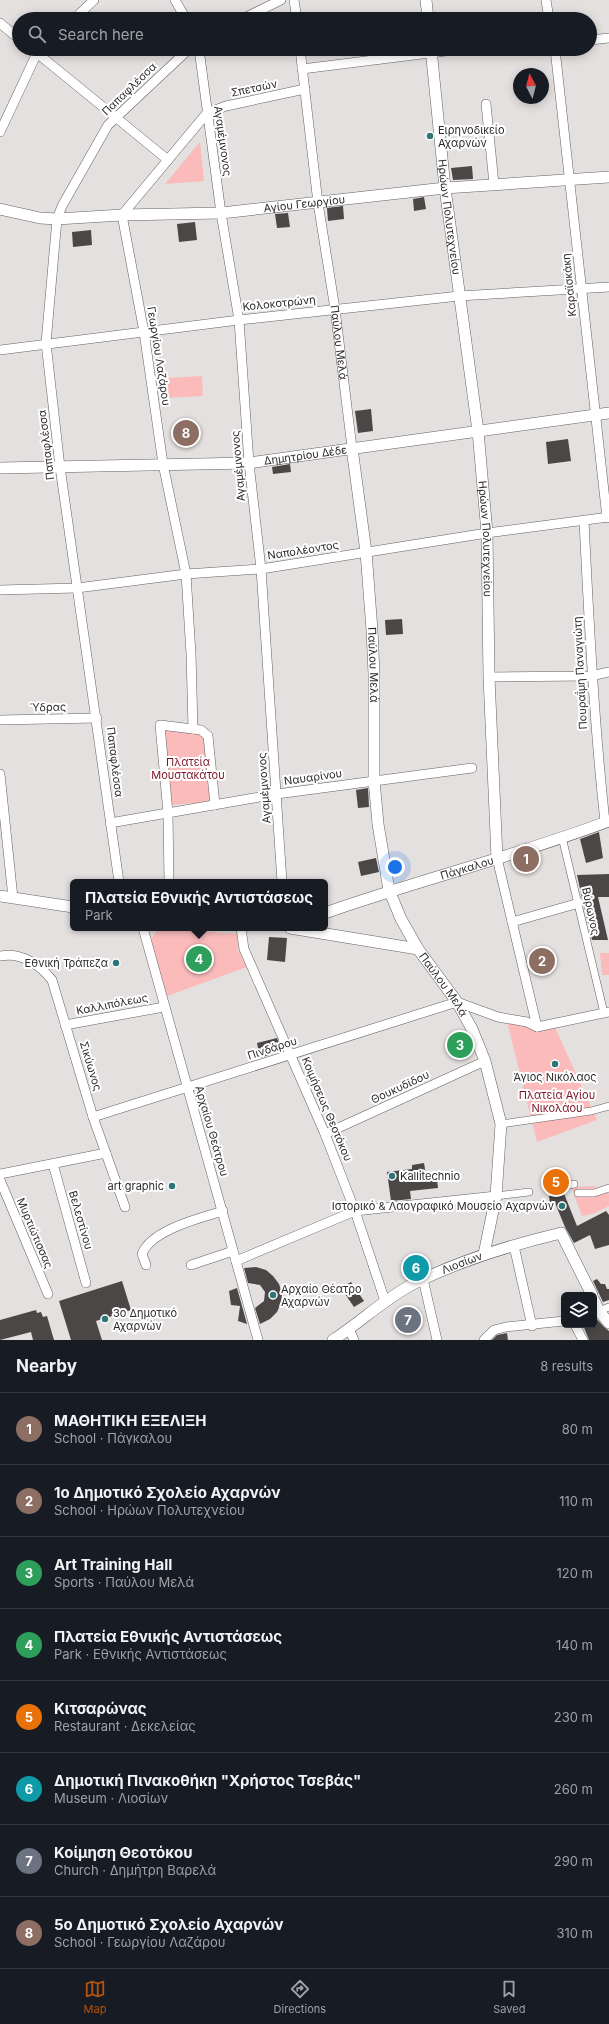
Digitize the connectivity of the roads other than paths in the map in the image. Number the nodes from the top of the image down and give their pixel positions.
1 (94, 0) edge
2 (175, 0) edge
3 (281, 0) edge
4 (294, 0) edge
5 (426, 0) edge
6 (546, 0) edge
7 (81, 12) edge
8 (182, 12) edge
9 (256, 12) edge
10 (296, 12) edge
11 (427, 12) edge
12 (548, 12) edge
13 (0, 23) edge
14 (12, 33) edge
15 (609, 38) edge
16 (597, 39) edge
17 (34, 56) edge
18 (44, 56) edge
19 (181, 56) edge
20 (200, 56) edge
21 (301, 56) edge
22 (390, 56) edge
23 (432, 56) edge
24 (556, 56) edge
25 (302, 69) junction
26 (305, 89) junction
27 (486, 104) dead end
28 (207, 113) junction
29 (116, 117) junction
30 (0, 132) edge
31 (168, 160) junction
32 (609, 177) edge
33 (569, 180) junction
34 (494, 184) junction
35 (445, 188) junction
36 (318, 203) junction
37 (0, 209) edge
38 (222, 213) junction
39 (122, 215) junction
40 (57, 219) junction
41 (609, 287) edge
42 (581, 288) junction
43 (459, 296) junction
44 (335, 309) junction
45 (239, 320) junction
46 (144, 332) junction
47 (46, 343) junction
48 (0, 350) edge
49 (609, 413) edge
50 (595, 414) junction
51 (478, 431) junction
52 (352, 448) junction
53 (249, 463) junction
54 (163, 464) junction
55 (60, 467) junction
56 (0, 468) edge
57 (608, 518) edge
58 (584, 521) junction
59 (487, 533) junction
60 (366, 552) junction
61 (261, 569) junction
62 (186, 574) junction
63 (77, 588) junction
64 (0, 590) edge
65 (609, 672) edge
66 (592, 676) junction
67 (489, 678) junction
68 (97, 718) junction
69 (0, 720) edge
70 (193, 728) junction
71 (472, 768) dead end
72 (0, 774) edge
73 (374, 780) junction
74 (277, 794) junction
75 (215, 805) junction
76 (168, 813) junction
77 (607, 822) edge
78 (110, 823) junction
79 (562, 837) junction
80 (497, 858) junction
81 (119, 879) edge
82 (169, 879) edge
83 (282, 879) edge
84 (389, 890) junction
85 (0, 896) edge
86 (12, 898) junction
87 (579, 904) junction
88 (70, 907) edge
89 (328, 912) edge
90 (512, 922) junction
91 (144, 931) edge
92 (241, 931) edge
93 (308, 931) edge
94 (418, 949) junction
95 (0, 956) edge
96 (457, 1002) junction
97 (164, 1006) junction
98 (606, 1012) edge
99 (65, 1025) junction
100 (537, 1027) junction
101 (291, 1054) junction
102 (485, 1061) junction
103 (188, 1087) junction
104 (609, 1106) edge
105 (94, 1117) junction
106 (501, 1124) junction
107 (325, 1134) junction
108 (106, 1153) junction
109 (53, 1164) junction
110 (0, 1174) edge
111 (0, 1180) edge
112 (574, 1184) dead end
113 (609, 1188) edge
114 (549, 1189) dead end
115 (529, 1192) dead end
116 (578, 1193) dead end
117 (496, 1196) junction
118 (125, 1207) dead end
119 (356, 1211) junction
120 (223, 1212) junction
121 (514, 1246) junction
122 (233, 1252) junction
123 (484, 1254) junction
124 (236, 1261) junction
125 (146, 1265) dead end
126 (191, 1265) dead end
127 (423, 1280) junction
128 (86, 1283) dead end
129 (590, 1292) edge
130 (48, 1294) dead end
131 (385, 1301) junction
132 (601, 1310) edge
133 (561, 1321) edge
134 (609, 1323) edge
135 (532, 1326) junction
136 (577, 1328) edge
137 (349, 1330) junction
138 (258, 1340) edge
139 (333, 1340) edge
140 (354, 1340) edge
141 (437, 1340) edge
142 (484, 1340) edge
143 (583, 1340) edge

1 - 7 street
2 - 8 street
3 - 9 street
4 - 10 street
5 - 11 street
6 - 12 street
13 - 14 street
15 - 16 street
17 - 30 street
18 - 29 street
19 - 29 street, Παπαφλέσσα
20 - 28 street, Αγαμέμνονος
21 - 25 street, Παύλου Μελά
22 - 25 street
23 - 35 street, Ηρώων Πολυτεχνείου
24 - 33 street, Καραϊσκάκη
25 - 26 street, Παύλου Μελά
26 - 28 street, Σπετσών
26 - 36 street, Παύλου Μελά
27 - 34 street
28 - 31 street
28 - 38 street, Αγαμέμνονος
29 - 31 street
29 - 40 street, Παπαφλέσσα
31 - 39 street
32 - 33 street, Αγίου Γεωργίου
33 - 34 street, Αγίου Γεωργίου
33 - 42 street, Καραϊσκάκη
34 - 35 street, Αγίου Γεωργίου
35 - 36 street, Αγίου Γεωργίου
35 - 43 street, Ηρώων Πολυτεχνείου
36 - 38 street, Αγίου Γεωργίου
36 - 44 street, Παύλου Μελά
37 - 40 street, Αγίου Γεωργίου
38 - 39 street, Αγίου Γεωργίου
38 - 45 street, Αγαμέμνονος
39 - 40 street, Αγίου Γεωργίου
39 - 46 street, Γεωργίου Λαζάρου
40 - 47 street, Παπαφλέσσα
41 - 42 street, Κολοκοτρώνη
42 - 43 street, Κολοκοτρώνη
42 - 50 street, Καραϊσκάκη
43 - 44 street, Κολοκοτρώνη
43 - 51 street, Ηρώων Πολυτεχνείου
44 - 45 street, Κολοκοτρώνη
44 - 52 street, Παύλου Μελά
45 - 46 street, Κολοκοτρώνη
45 - 53 street, Αγαμέμνονος
46 - 47 street, Κολοκοτρώνη
46 - 54 street, Γεωργίου Λαζάρου
47 - 48 street, Κολοκοτρώνη
47 - 55 street, Παπαφλέσσα
49 - 50 street, Δημητρίου Δέδε
50 - 51 street, Δημητρίου Δέδε
50 - 57 street, Καραϊσκάκη
51 - 52 street, Δημητρίου Δέδε
51 - 59 street, Ηρώων Πολυτεχνείου
52 - 53 street, Δημητρίου Δέδε
52 - 60 street, Παύλου Μελά
53 - 54 street, Δημητρίου Δέδε
53 - 61 street, Αγαμέμνονος
54 - 55 street, Δημητρίου Δέδε
54 - 62 street, Γεωργίου Λαζάρου
55 - 56 street, Δημητρίου Δέδε
55 - 63 street, Παπαφλέσσα
57 - 58 street, Ναπολέοντος
58 - 59 street, Ναπολέοντος
58 - 66 street, Πουραΐμη Παναγιώτη
59 - 60 street, Ναπολέοντος
59 - 67 street, Ηρώων Πολυτεχνείου
60 - 61 street, Ναπολέοντος
60 - 73 street, Παύλου Μελά
61 - 62 street, Ναπολέοντος
61 - 74 street, Αγαμέμνονος
62 - 63 street, Ναπολέοντος
62 - 70 street, Γεωργίου Λαζάρου
63 - 64 street, Ναπολέοντος
63 - 68 street, Παπαφλέσσα
65 - 66 street
66 - 67 street
66 - 77 street, Πουραΐμη Παναγιώτη
67 - 80 street, Ηρώων Πολυτεχνείου
68 - 69 street, Ύδρας
68 - 78 street, Παπαφλέσσα
70 - 75 street
70 - 76 street
71 - 73 street, Ναυαρίνου
72 - 86 street
73 - 74 street, Ναυαρίνου
73 - 84 street, Παύλου Μελά
74 - 75 street, Ναυαρίνου
74 - 83 street, Αγαμέμνονος
75 - 76 street, Ναυαρίνου
76 - 78 street, Ναυαρίνου
76 - 82 street
77 - 79 street, Πάγκαλου
78 - 81 street, Παπαφλέσσα
79 - 80 street, Πάγκαλου
79 - 87 street, Βύρωνος
80 - 84 street, Πάγκαλου
80 - 90 street, Ηρώων Πολυτεχνείου
84 - 89 street, Πάγκαλου
84 - 94 street, Παύλου Μελά
85 - 86 street
86 - 88 street
87 - 90 street
87 - 98 street, Βύρωνος
90 - 100 street, Ηρώων Πολυτεχνείου
91 - 97 street, Αρχαίου Θεάτρου
92 - 101 street, Κοιμήσεως Θεοτόκου
93 - 94 street
94 - 96 street, Παύλου Μελά
95 - 99 street, Σικύωνος
96 - 100 street
96 - 101 street, Πινδάρου
96 - 102 street, Παύλου Μελά
97 - 99 street, Καλλιπόλεως
97 - 103 street, Αρχαίου Θεάτρου
98 - 100 street
99 - 105 street, Σικύωνος
101 - 103 street, Πινδάρου
101 - 107 street, Κοιμήσεως Θεοτόκου
102 - 106 street, Παύλου Μελά
102 - 107 street, Θουκυδίδου
103 - 105 street, Πινδάρου
103 - 120 street, Αρχαίου Θεάτρου
104 - 106 street
105 - 108 street, Σικύωνος
106 - 117 street, Παύλου Μελά
107 - 119 street, Κοιμήσεως Θεοτόκου
108 - 109 street
108 - 118 street, Σικύωνος
109 - 110 street
109 - 128 street, Βελεστίνου
111 - 130 street, Μυρτιώτισσας
112 - 114 street
113 - 116 street
115 - 117 street
117 - 119 street
117 - 123 street, Παύλου Μελά
119 - 124 street
119 - 131 street, Κοιμήσεως Θεοτόκου
120 - 122 street, Αρχαίου Θεάτρου
120 - 125 street
121 - 123 street, Λιοσίων
121 - 129 street, Λιοσίων
121 - 135 street
122 - 124 street, Αρχαίου Θεάτρου
122 - 126 street
123 - 127 street, Λιοσίων
124 - 138 street, Αρχαίου Θεάτρου
127 - 131 street, Λιοσίων
127 - 141 street
131 - 137 street, Λιοσίων
132 - 134 street
133 - 135 street
135 - 142 street
136 - 143 street
137 - 139 street, Λιοσίων
137 - 140 street

